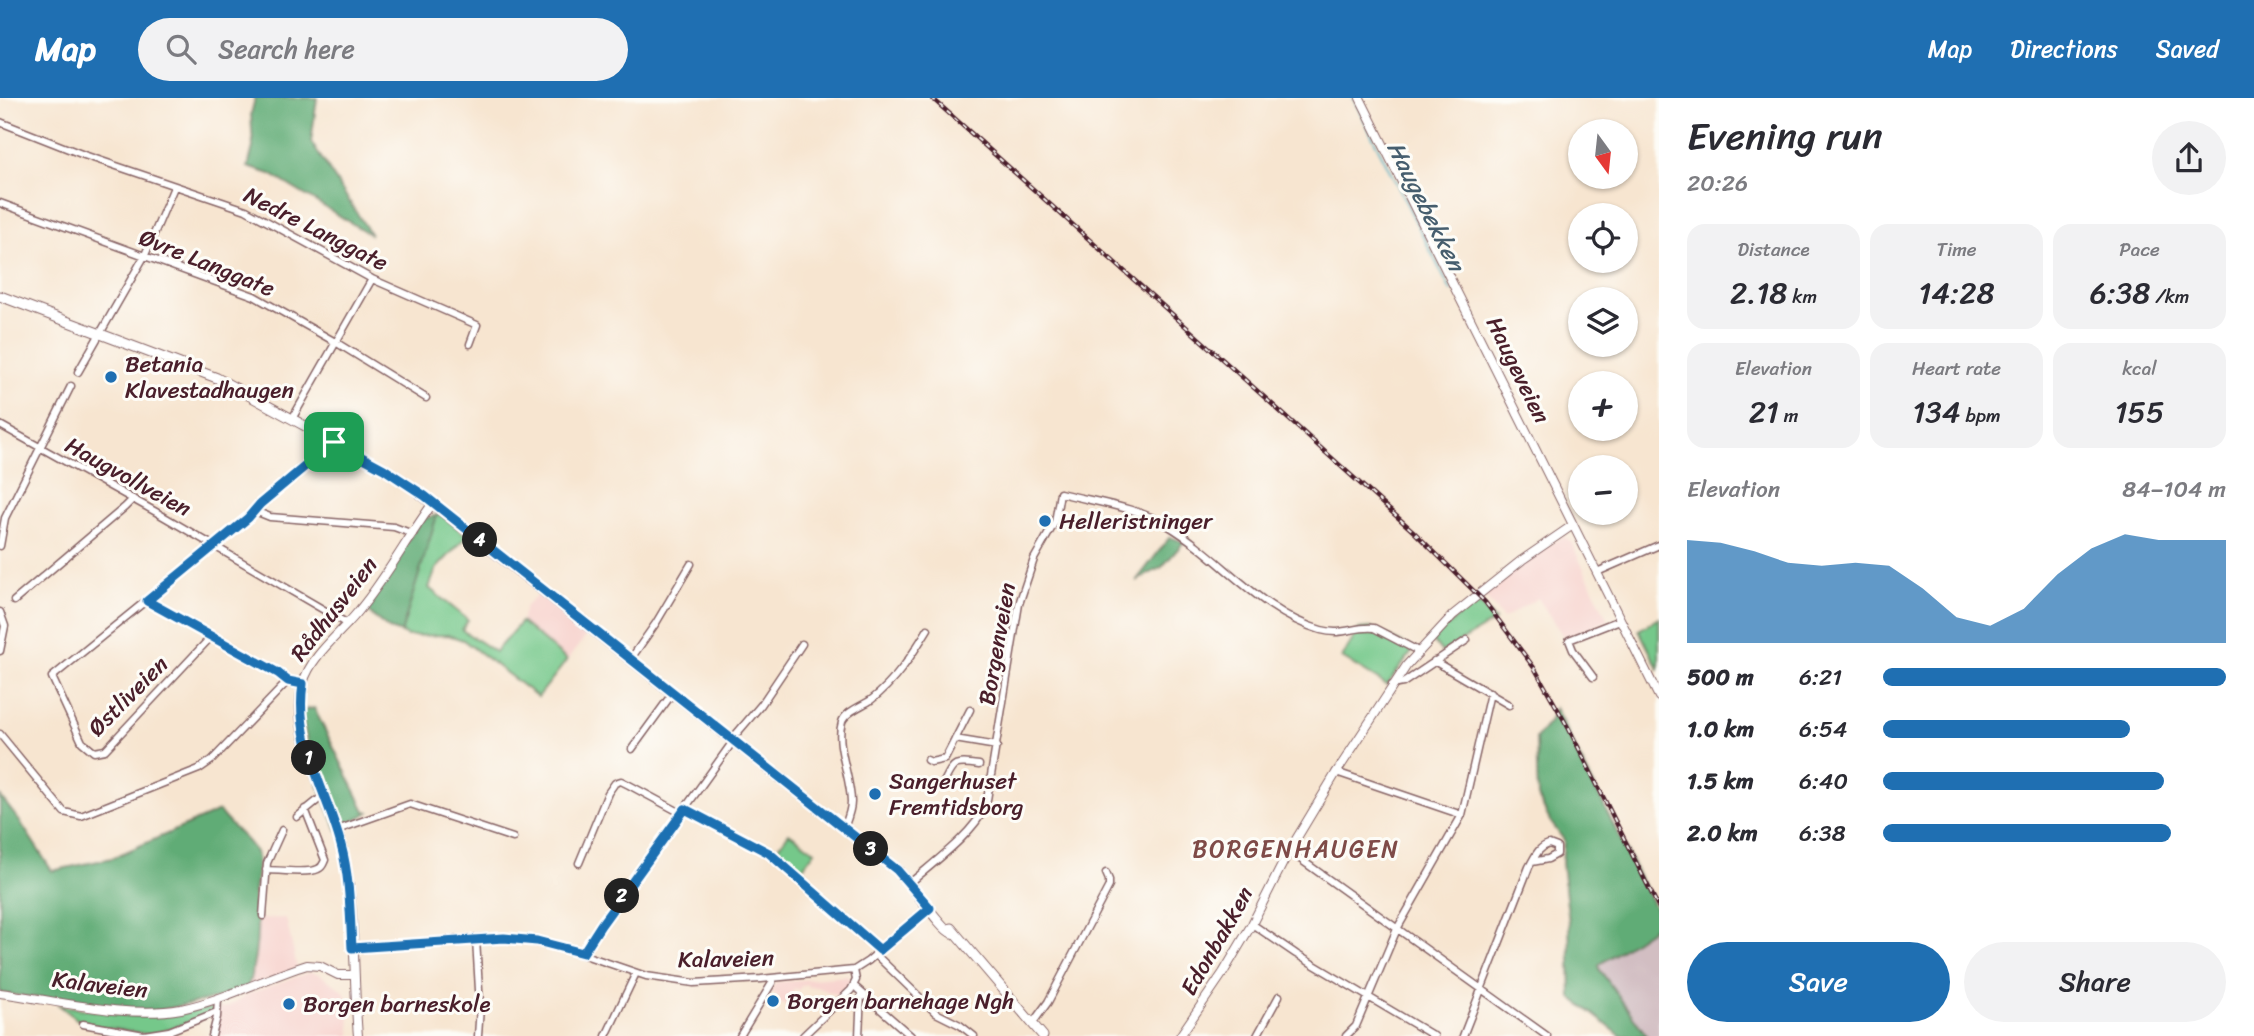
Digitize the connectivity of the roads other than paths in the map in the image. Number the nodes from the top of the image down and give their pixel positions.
1 (1360, 98) edge
2 (0, 122) edge
3 (174, 187) junction
4 (0, 203) edge
5 (145, 255) junction
6 (372, 279) junction
7 (0, 296) edge
8 (100, 333) junction
9 (337, 343) junction
10 (470, 344) dead end
11 (78, 372) dead end
12 (71, 386) dead end
13 (426, 398) dead end
14 (292, 419) junction
15 (0, 425) edge
16 (334, 442) junction
17 (41, 449) junction
18 (133, 499) junction
19 (433, 503) junction
20 (255, 511) junction
21 (1568, 515) edge
22 (3, 517) edge
23 (1573, 525) joint
24 (413, 534) junction
25 (1659, 545) edge
26 (0, 546) edge
27 (213, 546) junction
28 (691, 564) dead end
29 (1597, 572) junction
30 (14, 601) dead end
31 (147, 601) junction
32 (0, 612) edge
33 (1620, 620) junction
34 (348, 624) junction
35 (928, 629) dead end
36 (211, 637) junction
37 (1467, 640) dead end
38 (802, 644) dead end
39 (0, 651) edge
40 (1418, 651) junction
41 (630, 660) junction
42 (1434, 661) junction
43 (1593, 677) dead end
44 (288, 681) junction
45 (303, 684) junction
46 (1392, 685) junction
47 (672, 694) junction
48 (1490, 694) junction
49 (1659, 697) edge
50 (1509, 705) dead end
51 (970, 710) dead end
52 (0, 734) edge
53 (955, 739) junction
54 (730, 743) junction
55 (997, 746) junction
56 (632, 749) dead end
57 (928, 760) dead end
58 (979, 765) dead end
59 (1336, 772) junction
60 (941, 788) dead end
61 (323, 796) junction
62 (305, 808) junction
63 (683, 811) junction
64 (1462, 815) junction
65 (296, 817) dead end
66 (844, 828) junction
67 (337, 830) junction
68 (282, 831) dead end
69 (513, 838) dead end
70 (1289, 851) junction
71 (1532, 862) dead end
72 (579, 863) dead end
73 (266, 870) junction
74 (1106, 873) dead end
75 (910, 883) junction
76 (931, 909) junction
77 (263, 916) dead end
78 (1252, 924) junction
79 (1397, 929) junction
80 (476, 939) junction
81 (352, 948) junction
82 (877, 952) junction
83 (583, 953) junction
84 (854, 970) junction
85 (636, 973) junction
86 (353, 975) junction
87 (773, 978) junction
88 (854, 986) junction
89 (1482, 990) junction
90 (0, 993) edge
91 (861, 993) junction
92 (1279, 996) dead end
93 (218, 998) junction
94 (1368, 998) junction
95 (217, 1012) junction
96 (83, 1024) dead end
97 (1032, 1024) junction
98 (169, 1034) edge
99 (212, 1036) edge
100 (358, 1036) edge
101 (478, 1036) edge
102 (606, 1036) edge
103 (740, 1036) edge
104 (803, 1036) edge
105 (859, 1036) edge
106 (911, 1036) edge
107 (974, 1036) edge
108 (1043, 1036) edge
109 (1180, 1036) edge
110 (1257, 1036) edge
111 (1346, 1036) edge
112 (1434, 1036) edge
113 (1464, 1036) edge
114 (1547, 1036) edge

1 - 21 street, Haugeveien
2 - 3 street, Nedre Langgate
3 - 5 street
3 - 6 street, Nedre Langgate
4 - 5 street, Øvre Langgate
5 - 8 street
5 - 9 street, Øvre Langgate
6 - 9 street
6 - 10 street, Nedre Langgate
7 - 8 main road
8 - 11 street
8 - 14 main road
9 - 13 street, Øvre Langgate
9 - 14 street
12 - 17 street
14 - 16 main road
15 - 17 street, Haugvollveien
16 - 19 main road
16 - 20 street, Østliveien
17 - 18 street, Haugvollveien
17 - 22 street
18 - 27 street, Haugvollveien
18 - 30 street
19 - 24 street, Rådhusveien
19 - 41 main road
20 - 24 street
20 - 27 street, Østliveien
22 - 26 street
23 - 29 street, Haugeveien
23 - 40 street, Edonbakken
24 - 34 street, Rådhusveien
25 - 29 street
27 - 31 street, Østliveien
27 - 34 street, Haugvollveien
28 - 41 street
29 - 33 street, Haugeveien
31 - 36 street
31 - 36 street, Østliveien
32 - 39 street
33 - 43 street
33 - 49 street, Haugeveien
34 - 45 street, Rådhusveien
35 - 66 street
36 - 44 street
37 - 42 street, Edonbakken
38 - 54 street
40 - 46 street, Edonbakken
40 - 55 street, Borgenveien
41 - 47 main road
42 - 46 street, Edonbakken
42 - 48 street
44 - 45 street
44 - 52 street
45 - 61 street, Rådhusveien
46 - 59 street, Edonbakken
47 - 54 main road
47 - 56 street
48 - 50 street
48 - 64 street
51 - 53 street
53 - 55 street
53 - 57 street
54 - 63 street
54 - 66 main road
55 - 75 street, Borgenveien
58 - 60 street
59 - 64 street
59 - 70 street, Edonbakken
61 - 62 street
61 - 67 street, Rådhusveien
62 - 65 street
62 - 73 street
63 - 72 street
63 - 82 street
63 - 83 street
64 - 79 street
66 - 75 main road
67 - 69 street
67 - 81 street, Rådhusveien
68 - 73 street
70 - 78 street, Edonbakken
70 - 79 street
71 - 89 street
73 - 77 street
74 - 97 street
75 - 76 main road
76 - 82 street
76 - 97 main road
78 - 94 street
78 - 109 street, Edonbakken
79 - 89 street
79 - 94 street
80 - 81 street, Kalaveien
80 - 83 street, Kalaveien
80 - 101 street
81 - 86 street, Rådhusveien
82 - 84 street
82 - 107 street
83 - 85 street, Kalaveien
84 - 87 street, Kalaveien
84 - 88 street
85 - 87 street, Kalaveien
85 - 102 street
86 - 93 street, Kalaveien
86 - 100 street, Rådhusveien
87 - 103 street
88 - 91 street
88 - 104 street
89 - 113 street
89 - 114 street
90 - 93 street, Kalaveien
91 - 105 street
91 - 106 street
92 - 110 street
93 - 95 street
94 - 111 street
94 - 112 street
95 - 98 street, Kalaveien
95 - 99 street
96 - 98 street, Kalaveien
97 - 108 main road

